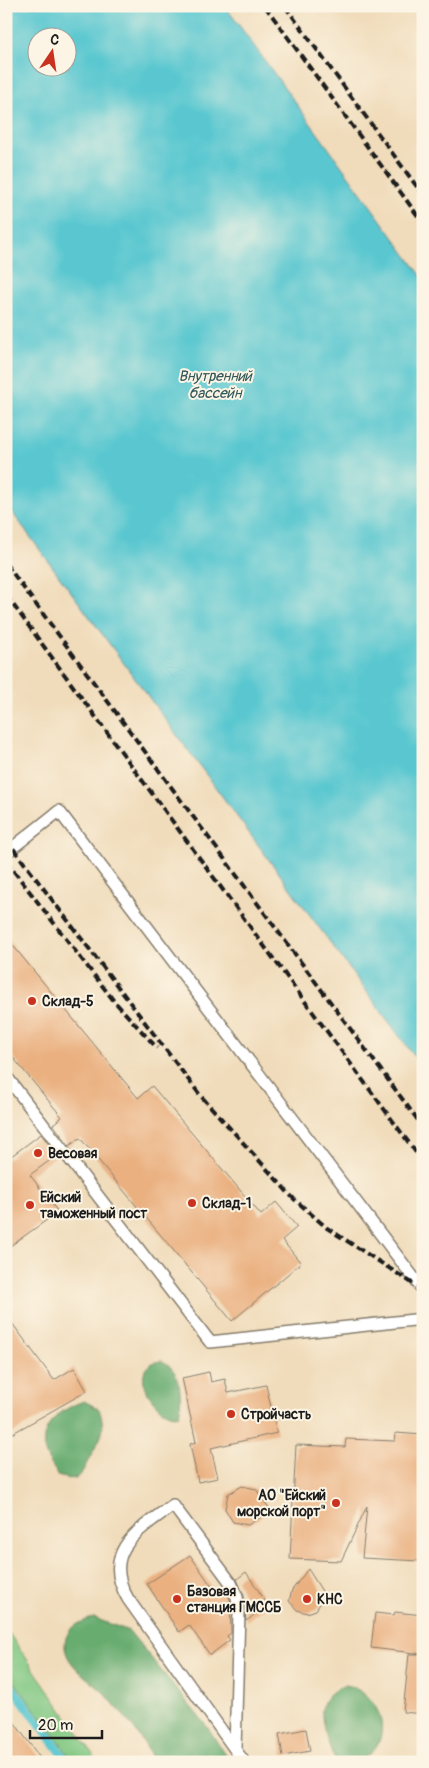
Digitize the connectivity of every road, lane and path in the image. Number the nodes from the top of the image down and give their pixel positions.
1 (6, 853) edge
2 (6, 1076) edge
3 (423, 1290) edge
4 (423, 1318) edge
5 (236, 1749) junction
6 (244, 1762) edge

1 - 3 lane
2 - 4 lane
5 - 5 lane
5 - 6 lane

